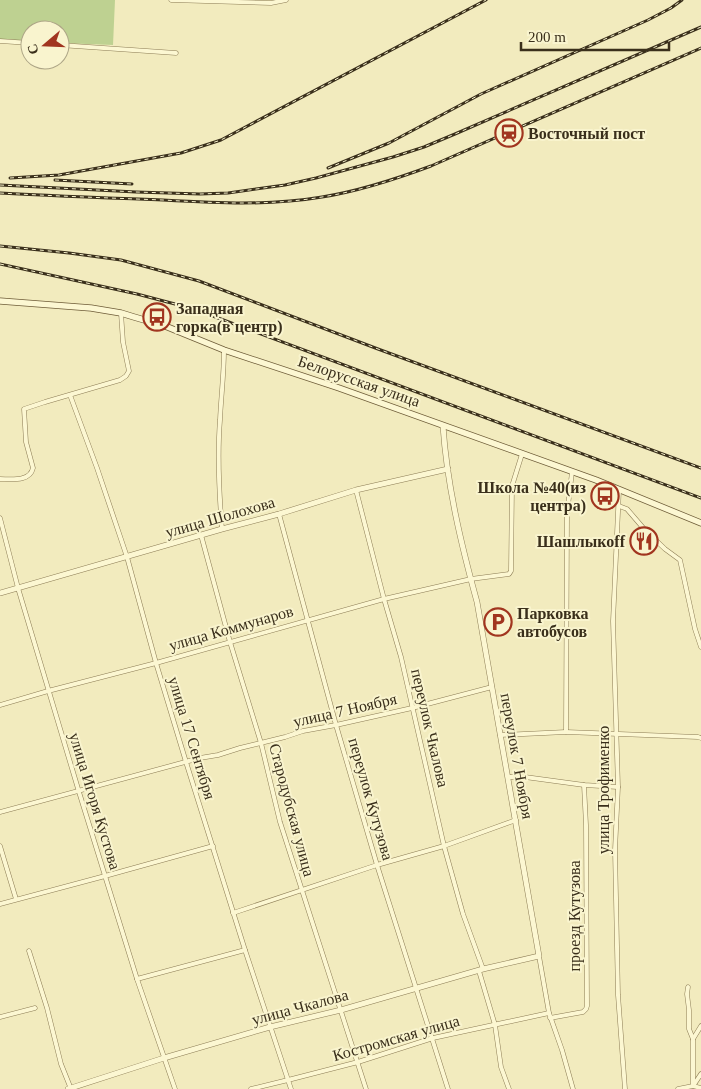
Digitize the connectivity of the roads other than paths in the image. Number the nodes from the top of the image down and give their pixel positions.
1 (171, 0) edge
2 (286, 0) edge
3 (0, 41) edge
4 (20, 42) edge
5 (70, 46) edge
6 (176, 53) dead end
7 (0, 301) edge
8 (121, 313) junction
9 (224, 350) junction
10 (70, 395) junction
11 (443, 426) junction
12 (522, 454) junction
13 (448, 470) junction
14 (572, 472) junction
15 (0, 479) edge
16 (356, 490) junction
17 (619, 490) junction
18 (619, 506) junction
19 (279, 514) junction
20 (0, 518) edge
21 (701, 523) edge
22 (222, 529) junction
23 (202, 535) junction
24 (127, 557) junction
25 (470, 579) junction
26 (18, 588) junction
27 (0, 593) edge
28 (384, 599) junction
29 (307, 619) junction
30 (230, 642) junction
31 (701, 647) edge
32 (156, 663) junction
33 (492, 686) junction
34 (48, 691) junction
35 (0, 705) edge
36 (412, 708) junction
37 (336, 725) junction
38 (566, 732) junction
39 (616, 733) junction
40 (500, 735) junction
41 (701, 738) edge
42 (261, 743) junction
43 (186, 762) junction
44 (508, 777) junction
45 (584, 785) junction
46 (618, 787) junction
47 (79, 792) junction
48 (0, 812) edge
49 (516, 820) junction
50 (0, 846) edge
51 (213, 846) junction
52 (444, 846) junction
53 (378, 865) junction
54 (105, 876) junction
55 (302, 891) junction
56 (16, 899) junction
57 (0, 904) edge
58 (233, 913) junction
59 (245, 950) junction
60 (29, 951) dead end
61 (539, 956) junction
62 (481, 970) junction
63 (137, 979) junction
64 (688, 987) dead end
65 (416, 988) junction
66 (35, 1008) dead end
67 (341, 1010) junction
68 (550, 1016) junction
69 (0, 1017) edge
70 (496, 1025) junction
71 (701, 1026) edge
72 (270, 1027) junction
73 (433, 1038) junction
74 (694, 1039) junction
75 (164, 1058) junction
76 (358, 1062) junction
77 (701, 1074) edge
78 (288, 1080) junction
79 (693, 1086) junction
80 (701, 1088) edge
81 (70, 1089) edge
82 (176, 1089) edge
83 (251, 1089) edge
84 (291, 1089) edge
85 (366, 1089) edge
86 (448, 1089) edge
87 (509, 1089) edge
88 (572, 1089) edge
89 (624, 1089) edge
90 (678, 1089) edge

1 - 2 street
3 - 4 street
5 - 6 street
7 - 8 main road, Белорусская улица
8 - 9 main road, Белорусская улица
8 - 10 street
9 - 11 main road, Белорусская улица
9 - 22 street
10 - 15 street
10 - 24 street, улица 17 Сентября
11 - 12 main road, Белорусская улица
11 - 13 street, переулок 7 Ноября
12 - 14 main road, Белорусская улица
12 - 25 street, улица Коммунаров
13 - 16 street, улица Шолохова
13 - 25 street, переулок 7 Ноября
14 - 17 main road, Белорусская улица
14 - 38 street
16 - 19 street, улица Шолохова
16 - 28 street, переулок Чкалова
17 - 18 street, улица Трофименко
17 - 21 main road, Белорусская улица
18 - 31 street
18 - 39 street, улица Трофименко
19 - 22 street, улица Шолохова
19 - 29 street, переулок Кутузова
20 - 26 street, улица Игоря Кустова
22 - 23 street, улица Шолохова
23 - 24 street, улица Шолохова
23 - 30 street, Стародубская улица
24 - 26 street, улица Шолохова
24 - 32 street, улица 17 Сентября
25 - 28 street, улица Коммунаров
25 - 33 street, переулок 7 Ноября
26 - 27 street, улица Шолохова
26 - 34 street, улица Игоря Кустова
28 - 29 street, улица Коммунаров
28 - 36 street, переулок Чкалова
29 - 30 street, улица Коммунаров
29 - 37 street, переулок Кутузова
30 - 32 street, улица Коммунаров
30 - 42 street, Стародубская улица
32 - 34 street, улица Коммунаров
32 - 43 street, улица 17 Сентября
33 - 36 street, улица 7 Ноября
33 - 40 street, переулок 7 Ноября
34 - 35 street, улица Коммунаров
34 - 47 street, улица Игоря Кустова
36 - 37 street, улица 7 Ноября
36 - 52 street, переулок Чкалова
37 - 42 street, улица 7 Ноября
37 - 53 street, переулок Кутузова
38 - 39 street
38 - 40 street
39 - 41 street
39 - 46 street, улица Трофименко
40 - 44 street, переулок 7 Ноября
42 - 43 street, улица 7 Ноября
42 - 55 street, Стародубская улица
43 - 47 street, улица 7 Ноября
43 - 51 street, улица 17 Сентября
44 - 45 street
44 - 49 street, переулок 7 Ноября
45 - 46 street
45 - 68 street, проезд Кутузова
46 - 89 street, улица Трофименко
47 - 48 street, улица 7 Ноября
47 - 54 street, улица Игоря Кустова
49 - 52 street
49 - 61 street, переулок 7 Ноября
50 - 56 street
51 - 54 street
51 - 58 street, улица 17 Сентября
52 - 53 street
52 - 62 street, переулок Чкалова
53 - 55 street
53 - 65 street, переулок Кутузова
54 - 56 street
54 - 63 street, улица Игоря Кустова
55 - 58 street
55 - 67 street, Стародубская улица
56 - 57 street
58 - 59 street, улица 17 Сентября
59 - 63 street
59 - 72 street, улица 17 Сентября
60 - 81 street
61 - 62 street, улица Чкалова
61 - 68 street, переулок 7 Ноября
62 - 65 street, улица Чкалова
62 - 70 street, переулок Чкалова
63 - 75 street, улица Игоря Кустова
64 - 74 street
65 - 67 street, улица Чкалова
65 - 73 street, переулок Кутузова
66 - 69 street
67 - 72 street, улица Чкалова
67 - 76 street, Стародубская улица
68 - 70 street, Костромская улица
68 - 88 street, переулок 7 Ноября
70 - 73 street, Костромская улица
70 - 87 street, переулок Чкалова
71 - 74 street
72 - 75 street, улица Чкалова
72 - 78 street, улица 17 Сентября
73 - 76 street, Костромская улица
73 - 86 street, переулок Кутузова
74 - 79 street
75 - 81 street, улица Чкалова
75 - 82 street, улица Игоря Кустова
76 - 78 street, Костромская улица
76 - 85 street, Стародубская улица
77 - 79 street
78 - 83 street, Костромская улица
78 - 84 street, улица 17 Сентября
79 - 80 street
79 - 90 street

